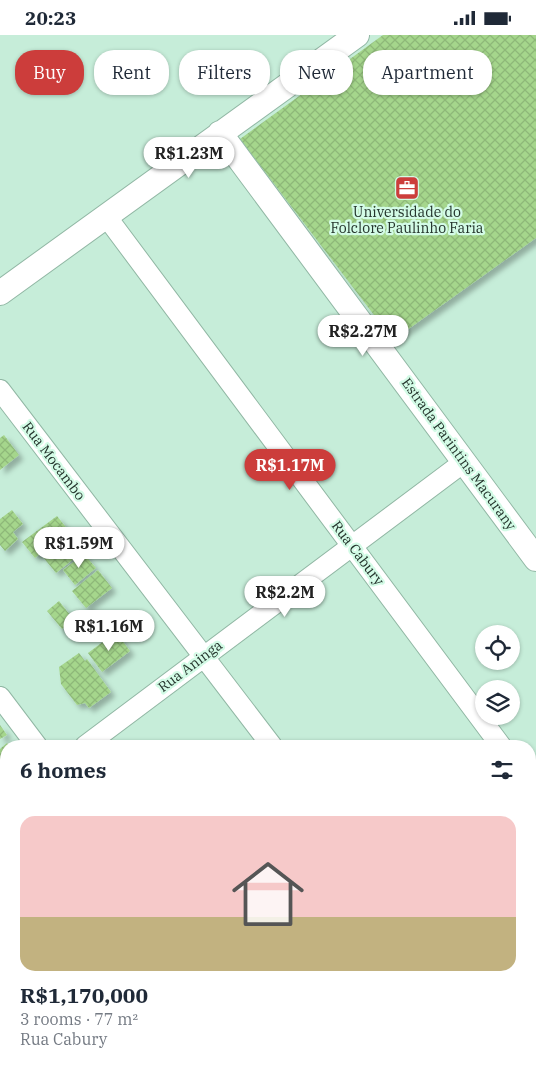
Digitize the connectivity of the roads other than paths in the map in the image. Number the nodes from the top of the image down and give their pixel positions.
1 (356, 35) edge
2 (220, 133) junction
3 (106, 215) junction
4 (0, 293) edge
5 (0, 390) edge
6 (464, 462) junction
7 (353, 547) junction
8 (536, 559) edge
9 (204, 656) junction
10 (0, 697) edge
11 (32, 740) edge
12 (93, 740) edge
13 (267, 740) edge
14 (497, 740) edge

1 - 2 street
2 - 3 street
2 - 6 street, Estrada Parintins Macurany
3 - 4 street
3 - 7 street, Rua Cabury
5 - 9 street, Rua Mocambo
6 - 7 street, Rua Aninga
6 - 8 street, Estrada Parintins Macurany
7 - 9 street, Rua Aninga
7 - 14 street, Rua Cabury
9 - 12 street, Rua Aninga
9 - 13 street, Rua Mocambo
10 - 11 street

